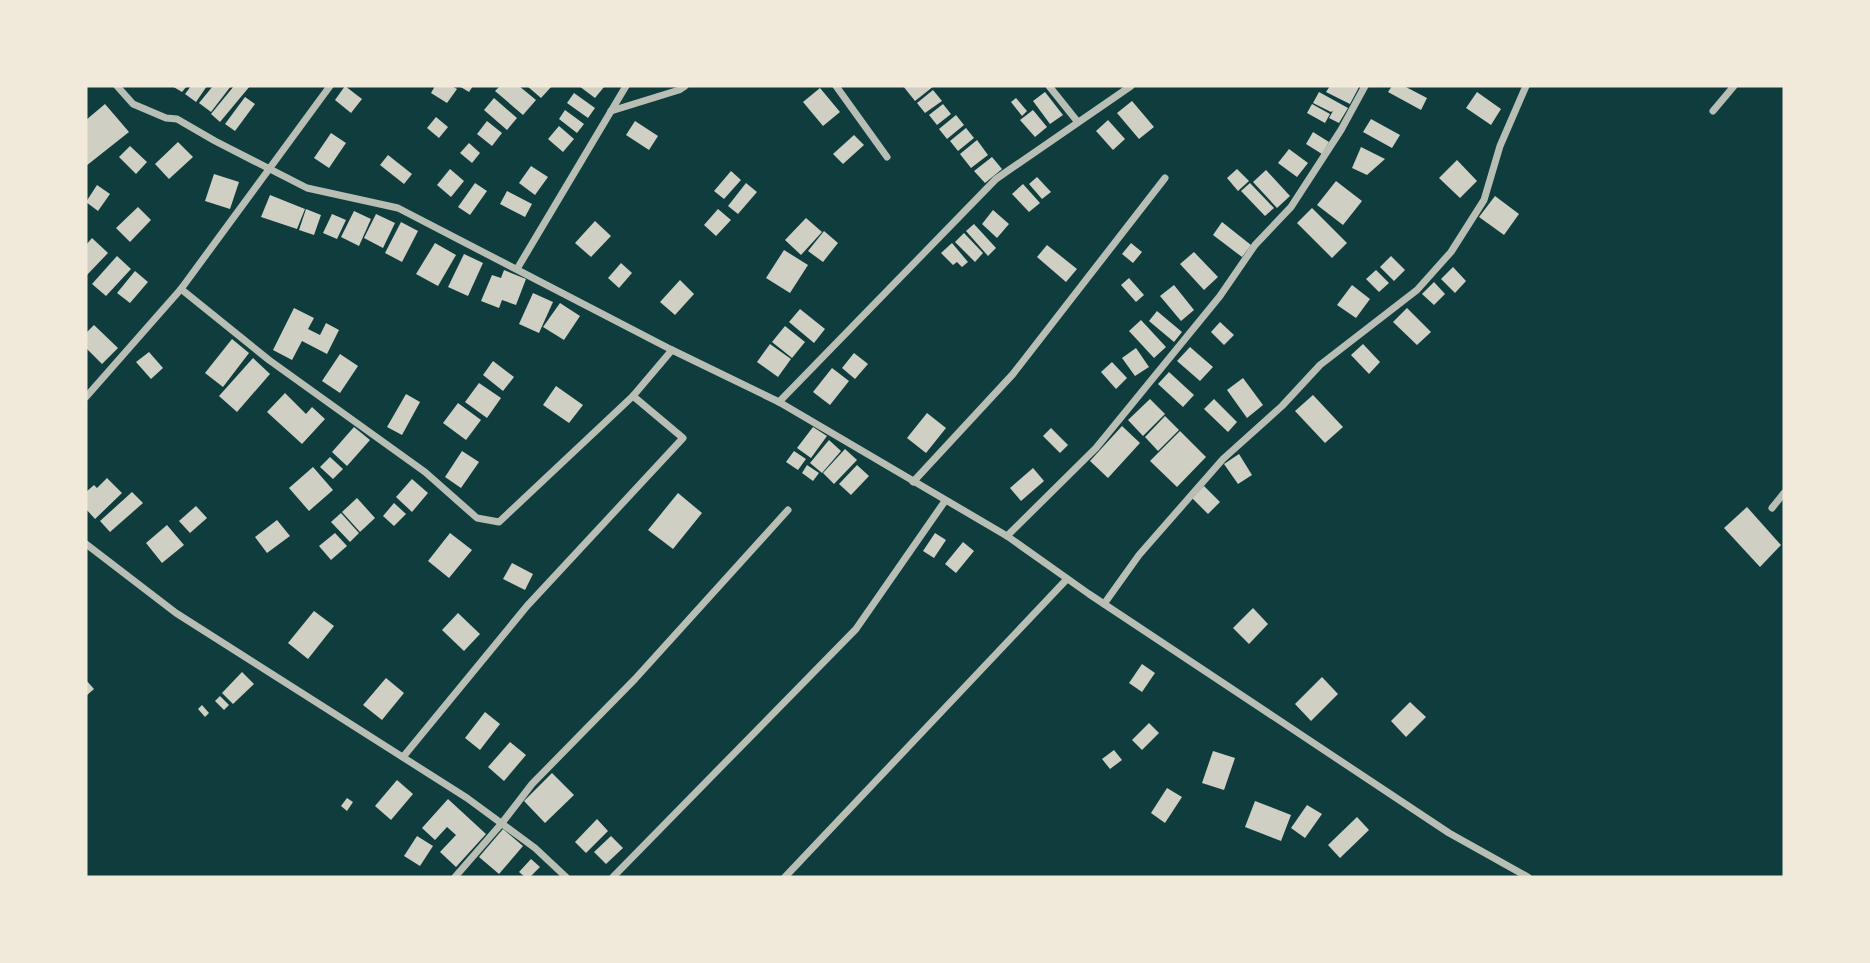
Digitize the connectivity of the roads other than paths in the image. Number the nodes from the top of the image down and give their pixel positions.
1 (330, 86) edge
2 (626, 86) edge
3 (685, 86) edge
4 (836, 86) edge
5 (1049, 86) edge
6 (1131, 86) edge
7 (1365, 86) edge
8 (1526, 86) edge
9 (1734, 86) edge
10 (121, 87) edge
11 (611, 111) junction
12 (1713, 111) dead end
13 (1077, 121) junction
14 (887, 157) dead end
15 (270, 169) junction
16 (1165, 177) dead end
17 (517, 269) junction
18 (181, 289) junction
19 (673, 350) junction
20 (633, 396) junction
21 (86, 397) edge
22 (779, 402) junction
23 (913, 482) junction
24 (1784, 493) edge
25 (945, 501) junction
26 (1772, 508) dead end
27 (788, 510) dead end
28 (1007, 536) junction
29 (86, 544) edge
30 (1067, 579) junction
31 (1104, 604) junction
32 (403, 757) junction
33 (502, 823) junction
34 (455, 877) edge
35 (566, 877) edge
36 (613, 877) edge
37 (785, 877) edge
38 (1528, 877) edge

1 - 15 street
2 - 11 street
3 - 11 street
4 - 14 street
5 - 13 street
6 - 13 street
7 - 28 street
8 - 31 street
9 - 12 street
10 - 15 street
11 - 17 street
13 - 22 street
15 - 17 street
15 - 18 street
16 - 23 street
17 - 19 street
18 - 20 street
18 - 21 street
19 - 20 street
19 - 22 street
20 - 32 street
22 - 23 street
23 - 25 street
24 - 26 street
25 - 28 street
25 - 36 street
27 - 33 street
28 - 30 street
29 - 32 street
30 - 31 street
30 - 37 street
31 - 38 street
32 - 33 street
33 - 34 street
33 - 35 street

